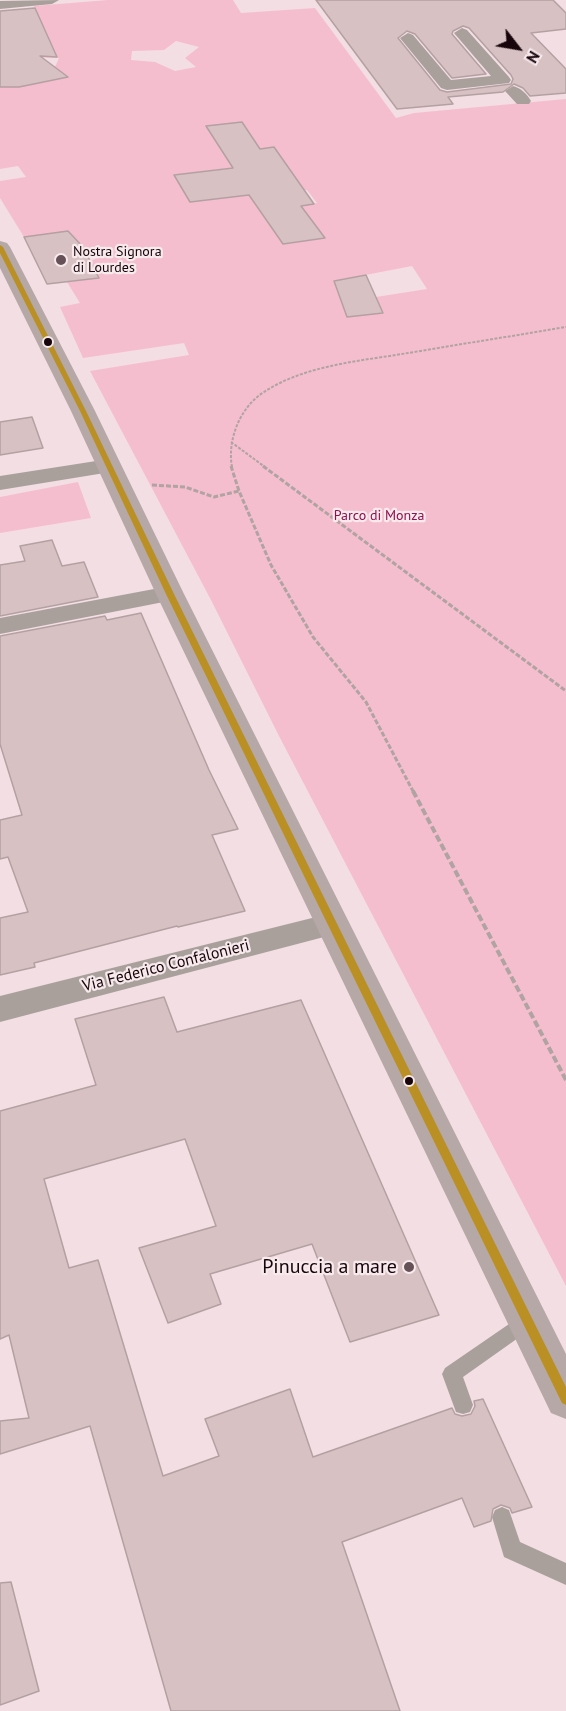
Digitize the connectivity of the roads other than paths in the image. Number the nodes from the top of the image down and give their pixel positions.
1 (52, 0) edge
2 (0, 5) edge
3 (462, 33) dead end
4 (408, 38) dead end
5 (0, 247) edge
6 (98, 442) junction
7 (115, 478) junction
8 (0, 481) edge
9 (170, 594) junction
10 (0, 626) edge
11 (332, 924) junction
12 (0, 1009) edge
13 (528, 1320) junction
14 (566, 1399) edge
15 (463, 1405) dead end
16 (502, 1517) dead end
17 (566, 1574) edge

1 - 2 street
3 - 4 street
5 - 6 main road
6 - 7 main road
6 - 8 street
7 - 8 street
7 - 9 main road
9 - 10 street
9 - 11 main road
11 - 12 street, Via Federico Confalonieri
11 - 13 main road
13 - 14 main road
13 - 15 lane
16 - 17 lane

